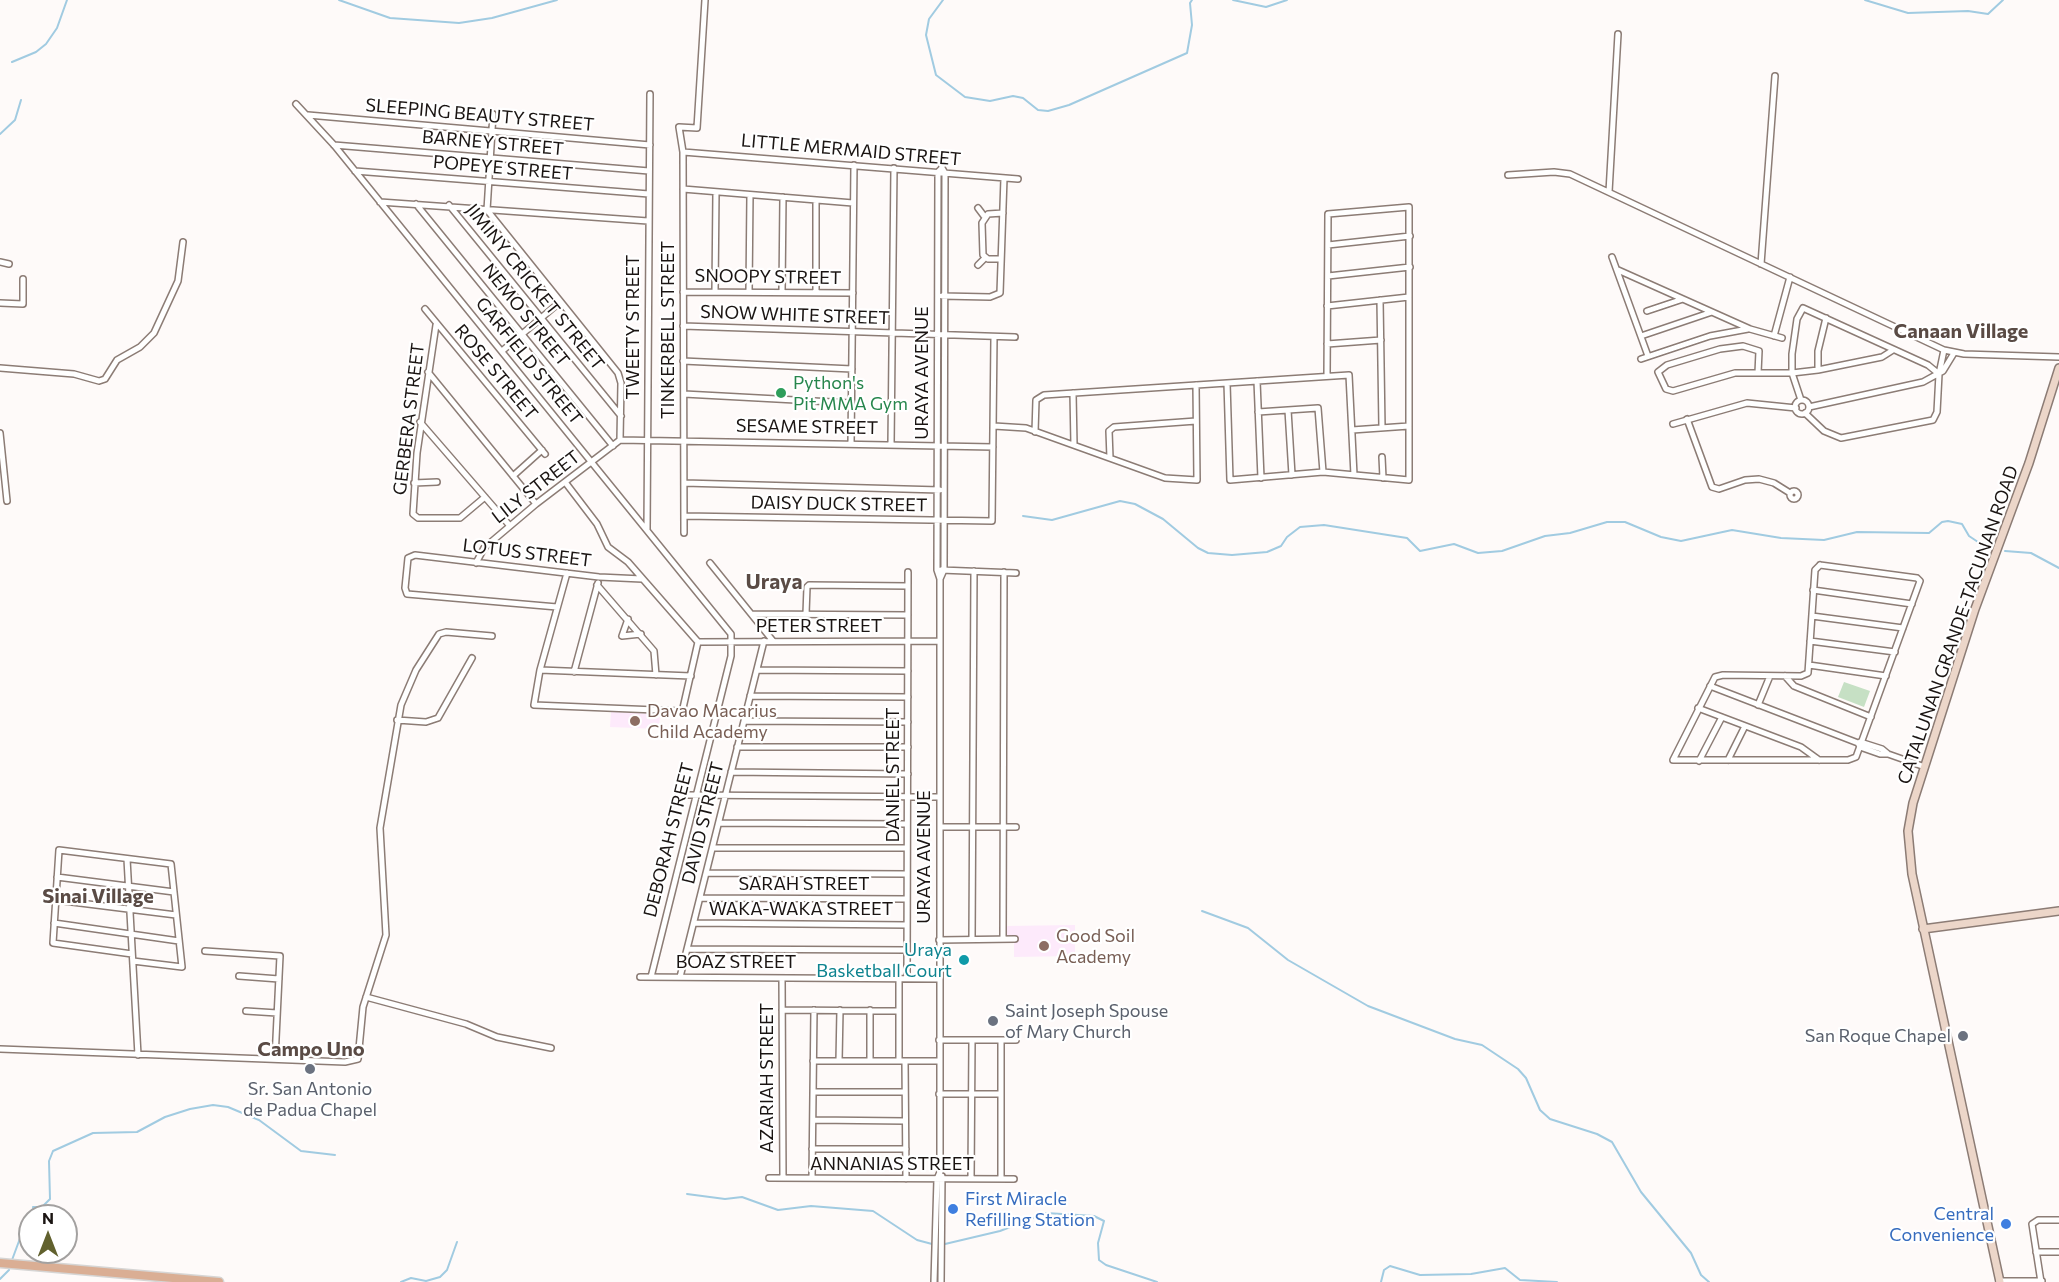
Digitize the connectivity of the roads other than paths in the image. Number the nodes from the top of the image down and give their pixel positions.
1 (705, 0) edge
2 (1618, 34) dead end
3 (1775, 76) dead end
4 (650, 94) dead end
5 (297, 104) dead end
6 (493, 114) dead end
7 (308, 115) junction
8 (492, 130) junction
9 (334, 145) junction
10 (650, 145) junction
11 (682, 152) junction
12 (942, 153) dead end
13 (490, 157) junction
14 (854, 165) junction
15 (894, 168) junction
16 (355, 171) junction
17 (649, 171) junction
18 (942, 171) junction
19 (1508, 175) dead end
20 (1004, 178) junction
21 (1018, 179) dead end
22 (488, 181) junction
23 (683, 189) junction
24 (716, 192) junction
25 (1609, 192) junction
26 (649, 194) junction
27 (750, 195) junction
28 (783, 197) junction
29 (816, 200) junction
30 (380, 202) junction
31 (853, 203) junction
32 (416, 204) junction
33 (449, 206) junction
34 (486, 208) junction
35 (978, 208) dead end
36 (1003, 213) junction
37 (984, 216) junction
38 (648, 221) junction
39 (1410, 236) junction
40 (938, 240) junction
41 (945, 240) junction
42 (183, 242) dead end
43 (1328, 245) junction
44 (1612, 257) dead end
45 (985, 258) junction
46 (1001, 260) junction
47 (0, 262) edge
48 (9, 264) dead end
49 (1761, 264) junction
50 (978, 265) dead end
51 (1410, 267) junction
52 (1617, 270) junction
53 (1328, 276) junction
54 (1790, 278) junction
55 (23, 279) dead end
56 (683, 292) junction
57 (715, 292) junction
58 (749, 292) junction
59 (782, 292) junction
60 (816, 293) junction
61 (853, 293) junction
62 (937, 296) junction
63 (945, 296) junction
64 (1409, 297) junction
65 (1683, 299) junction
66 (1380, 300) junction
67 (560, 302) junction
68 (0, 303) edge
69 (1328, 306) junction
70 (425, 309) dead end
71 (1647, 311) dead end
72 (1712, 312) junction
73 (541, 318) junction
74 (1826, 318) junction
75 (436, 325) junction
76 (683, 326) junction
77 (1750, 329) junction
78 (852, 332) junction
79 (893, 333) junction
80 (522, 334) junction
81 (937, 334) junction
82 (944, 335) junction
83 (1641, 336) junction
84 (1774, 336) junction
85 (994, 337) junction
86 (1015, 337) dead end
87 (1782, 338) dead end
88 (1381, 340) junction
89 (1327, 344) junction
90 (1893, 350) junction
91 (1944, 350) junction
92 (502, 351) junction
93 (1954, 353) junction
94 (1648, 356) junction
95 (2059, 357) edge
96 (1641, 359) dead end
97 (683, 361) junction
98 (0, 368) edge
99 (2059, 368) edge
100 (852, 369) junction
101 (1818, 370) junction
102 (428, 372) junction
103 (1758, 373) junction
104 (1792, 373) junction
105 (1939, 374) junction
106 (1327, 376) junction
107 (1257, 381) junction
108 (1227, 383) junction
109 (1196, 385) junction
110 (937, 390) junction
111 (944, 390) junction
112 (1073, 393) junction
113 (684, 394) junction
114 (1801, 400) junction
115 (851, 403) junction
116 (1809, 406) junction
117 (1796, 408) junction
118 (1288, 410) junction
119 (1258, 412) junction
120 (1805, 413) junction
121 (621, 416) junction
122 (1687, 419) junction
123 (1196, 421) junction
124 (420, 422) junction
125 (1673, 424) dead end
126 (994, 426) junction
127 (1409, 426) junction
128 (1382, 428) junction
129 (1352, 430) junction
130 (1035, 432) junction
131 (0, 433) edge
132 (684, 439) junction
133 (620, 440) junction
134 (647, 440) junction
135 (851, 444) junction
136 (891, 445) junction
137 (1074, 445) junction
138 (613, 446) junction
139 (937, 446) junction
140 (944, 446) junction
141 (993, 447) junction
142 (1382, 457) dead end
143 (1110, 458) junction
144 (592, 461) junction
145 (1323, 472) junction
146 (1292, 475) junction
147 (1354, 475) junction
148 (513, 476) junction
149 (1262, 478) junction
150 (1383, 478) junction
151 (437, 482) dead end
152 (565, 482) junction
153 (414, 483) junction
154 (684, 483) junction
155 (937, 490) junction
156 (944, 490) junction
157 (1790, 493) dead end
158 (485, 497) junction
159 (7, 501) dead end
160 (536, 504) junction
161 (684, 516) junction
162 (937, 522) junction
163 (944, 522) junction
164 (510, 526) junction
165 (647, 530) junction
166 (684, 534) dead end
167 (476, 563) junction
168 (710, 563) dead end
169 (937, 570) junction
170 (944, 570) junction
171 (974, 571) junction
172 (908, 572) dead end
173 (1004, 572) junction
174 (567, 573) junction
175 (1016, 573) dead end
176 (599, 577) junction
177 (642, 579) junction
178 (940, 579) junction
179 (597, 585) junction
180 (908, 586) junction
181 (1814, 590) junction
182 (1912, 604) junction
183 (557, 607) junction
184 (752, 614) junction
185 (806, 614) junction
186 (908, 615) junction
187 (1812, 616) junction
188 (628, 619) junction
189 (1903, 628) junction
190 (641, 634) junction
191 (492, 636) dead end
192 (622, 636) junction
193 (616, 640) dead end
194 (733, 641) junction
195 (764, 641) junction
196 (773, 641) junction
197 (908, 641) junction
198 (939, 641) junction
199 (1810, 641) junction
200 (698, 642) junction
201 (1895, 652) junction
202 (472, 658) dead end
203 (1809, 665) junction
204 (540, 670) junction
205 (757, 670) junction
206 (908, 671) junction
207 (574, 672) junction
208 (656, 675) junction
209 (691, 676) junction
210 (1770, 676) junction
211 (1785, 676) junction
212 (1886, 676) junction
213 (1710, 686) junction
214 (750, 696) junction
215 (908, 697) junction
216 (1758, 705) junction
217 (1698, 708) junction
218 (1722, 717) junction
219 (1871, 717) junction
220 (397, 720) junction
221 (744, 721) junction
222 (908, 722) junction
223 (1746, 726) junction
224 (1860, 744) junction
225 (737, 747) junction
226 (908, 747) junction
227 (1698, 760) junction
228 (1728, 760) junction
229 (1819, 760) junction
230 (1924, 767) junction
231 (731, 772) junction
232 (908, 774) junction
233 (686, 795) dead end
234 (696, 795) junction
235 (726, 795) junction
236 (908, 797) junction
237 (939, 797) junction
238 (719, 823) junction
239 (908, 824) junction
240 (940, 827) junction
241 (973, 827) junction
242 (1004, 827) junction
243 (1016, 827) dead end
244 (712, 848) junction
245 (908, 848) junction
246 (127, 859) junction
247 (706, 873) junction
248 (907, 874) junction
249 (57, 877) junction
250 (129, 886) junction
251 (174, 892) junction
252 (700, 898) junction
253 (907, 899) junction
254 (56, 900) junction
255 (130, 910) junction
256 (2059, 910) edge
257 (176, 915) junction
258 (54, 923) junction
259 (694, 923) junction
260 (907, 925) junction
261 (1923, 929) junction
262 (131, 934) junction
263 (972, 939) junction
264 (1003, 939) junction
265 (1015, 939) dead end
266 (939, 940) junction
267 (179, 941) junction
268 (687, 949) junction
269 (907, 950) junction
270 (205, 951) dead end
271 (132, 954) junction
272 (133, 962) junction
273 (239, 976) dead end
274 (640, 977) dead end
275 (651, 977) junction
276 (680, 977) junction
277 (782, 978) junction
278 (899, 979) junction
279 (907, 979) junction
280 (939, 979) junction
281 (279, 980) junction
282 (366, 997) junction
283 (782, 1010) junction
284 (813, 1010) junction
285 (840, 1010) junction
286 (870, 1010) junction
287 (246, 1011) dead end
288 (899, 1011) junction
289 (277, 1013) junction
290 (939, 1040) junction
291 (972, 1040) junction
292 (1001, 1040) junction
293 (1016, 1040) dead end
294 (551, 1048) dead end
295 (0, 1049) edge
296 (138, 1055) junction
297 (275, 1059) junction
298 (813, 1061) junction
299 (839, 1061) junction
300 (870, 1061) junction
301 (902, 1061) junction
302 (939, 1061) junction
303 (813, 1092) junction
304 (905, 1092) junction
305 (939, 1094) junction
306 (972, 1094) junction
307 (1001, 1094) junction
308 (813, 1120) junction
309 (905, 1121) junction
310 (812, 1149) junction
311 (906, 1149) junction
312 (769, 1178) dead end
313 (783, 1178) junction
314 (812, 1178) junction
315 (906, 1179) junction
316 (940, 1179) junction
317 (971, 1179) junction
318 (1001, 1179) junction
319 (1014, 1179) dead end
320 (2059, 1220) edge
321 (935, 1229) junction
322 (942, 1229) junction
323 (2036, 1252) junction
324 (2059, 1252) edge
325 (0, 1263) edge
326 (934, 1271) junction
327 (942, 1271) junction
328 (2000, 1281) edge
329 (219, 1282) edge
330 (934, 1282) edge
331 (941, 1282) edge
332 (2042, 1282) edge

1 - 11 street, TINKERBELL STREET
2 - 25 street
3 - 49 street
4 - 10 street, TWEETY STREET
5 - 7 street, GARFIELD STREET
6 - 8 street
7 - 8 street, SLEEPING BEAUTY STREET
7 - 9 street, GARFIELD STREET
8 - 10 street, SLEEPING BEAUTY STREET
8 - 13 street
9 - 13 street, BARNEY STREET
9 - 16 street, GARFIELD STREET
10 - 17 street, TWEETY STREET
11 - 14 street, LITTLE MERMAID STREET
11 - 23 street, TINKERBELL STREET
12 - 18 street, URAYA AVENUE
13 - 17 street, BARNEY STREET
13 - 22 street
14 - 15 street, LITTLE MERMAID STREET
14 - 31 street
15 - 18 street, LITTLE MERMAID STREET
15 - 79 street
16 - 22 street, POPEYE STREET
16 - 30 street, GARFIELD STREET
17 - 26 street, TWEETY STREET
18 - 20 street, LITTLE MERMAID STREET
18 - 40 street, URAYA AVENUE
18 - 41 street, URAYA AVENUE
19 - 25 street
20 - 21 street, LITTLE MERMAID STREET
20 - 36 street
22 - 26 street, POPEYE STREET
22 - 34 street
23 - 24 street
23 - 56 street, TINKERBELL STREET
24 - 27 street
24 - 57 street
25 - 49 street
26 - 38 street, TWEETY STREET
27 - 28 street
27 - 58 street
28 - 29 street
28 - 59 street
29 - 31 street
29 - 60 street
30 - 32 street
30 - 92 street, GARFIELD STREET
31 - 61 street
32 - 33 street
32 - 80 street, NEMO STREET
33 - 34 street
33 - 73 street, JIMINY CRICKET STREET
34 - 38 street
34 - 67 street
35 - 37 street
36 - 37 street
36 - 46 street
37 - 45 street
38 - 134 street, TWEETY STREET
39 - 43 street
39 - 43 street
39 - 51 street
40 - 41 street
40 - 62 street, URAYA AVENUE
41 - 63 street, URAYA AVENUE
42 - 98 street
43 - 53 street
44 - 52 street
45 - 46 street
45 - 50 street
46 - 63 street
47 - 48 street
49 - 54 street
51 - 53 street
51 - 64 street
52 - 65 street
52 - 83 street
53 - 69 street
54 - 84 street
54 - 91 street
55 - 68 street
56 - 57 street, SNOOPY STREET
56 - 76 street, TINKERBELL STREET
57 - 58 street, SNOOPY STREET
58 - 59 street, SNOOPY STREET
59 - 60 street, SNOOPY STREET
60 - 61 street, SNOOPY STREET
61 - 78 street
62 - 63 street
62 - 81 street, URAYA AVENUE
63 - 82 street, URAYA AVENUE
64 - 66 street
64 - 127 street
65 - 71 street
65 - 72 street
66 - 69 street
66 - 88 street
67 - 73 street
67 - 121 street
69 - 89 street
70 - 75 street, ROSE STREET
72 - 77 street
72 - 83 street
73 - 80 street
73 - 121 street, JIMINY CRICKET STREET
74 - 90 street
74 - 101 street
74 - 104 street
75 - 102 street, GERBERA STREET
75 - 148 street, ROSE STREET
76 - 78 street, SNOW WHITE STREET
76 - 97 street, TINKERBELL STREET
77 - 84 street
77 - 94 street
78 - 79 street, SNOW WHITE STREET
78 - 100 street
79 - 81 street, SNOW WHITE STREET
79 - 136 street
80 - 92 street
80 - 138 street, NEMO STREET
81 - 82 street, SNOW WHITE STREET
81 - 110 street, URAYA AVENUE
82 - 85 street, SNOW WHITE STREET
82 - 111 street, URAYA AVENUE
83 - 94 street
84 - 87 street
85 - 86 street, SNOW WHITE STREET
85 - 126 street
88 - 89 street
88 - 128 street
89 - 106 street
90 - 101 street
90 - 105 street
91 - 93 street
91 - 105 street
92 - 144 street, GARFIELD STREET
93 - 95 street
93 - 105 street
94 - 96 street
97 - 100 street
97 - 113 street, TINKERBELL STREET
99 - 230 main road, CATALUNAN GRANDE-TACUNAN ROAD
100 - 115 street
101 - 104 street
102 - 124 street, GERBERA STREET
102 - 148 street
103 - 103 street
103 - 104 street
104 - 114 street
105 - 116 street
105 - 120 street
106 - 107 street
106 - 129 street
107 - 108 street
107 - 119 street
108 - 109 street
108 - 149 street
109 - 112 street
109 - 123 street
110 - 111 street
110 - 139 street, URAYA AVENUE
111 - 140 street, URAYA AVENUE
112 - 130 street
112 - 137 street
113 - 115 street
113 - 132 street, TINKERBELL STREET
114 - 116 street
114 - 117 street
115 - 135 street
116 - 120 street
117 - 120 street
117 - 122 street
118 - 119 street
118 - 145 street
118 - 146 street
119 - 149 street
121 - 133 street
122 - 125 street
122 - 157 street
123 - 143 street
123 - 143 street
124 - 153 street, GERBERA STREET
124 - 158 street
126 - 130 street
126 - 141 street
127 - 128 street
127 - 150 street
128 - 129 street
129 - 147 street
130 - 137 street
131 - 159 street
132 - 134 street, SESAME STREET
132 - 135 street, SESAME STREET
132 - 154 street, TINKERBELL STREET
133 - 134 street, SESAME STREET
133 - 138 street, LILY STREET
134 - 165 street, TWEETY STREET
135 - 136 street, SESAME STREET
136 - 139 street, SESAME STREET
137 - 143 street
138 - 144 street, LILY STREET
139 - 140 street, SESAME STREET
139 - 155 street, URAYA AVENUE
140 - 141 street, SESAME STREET
140 - 156 street, URAYA AVENUE
141 - 163 street, DAISY DUCK STREET
142 - 150 street
144 - 152 street, LILY STREET
144 - 165 street, GARFIELD STREET
145 - 146 street
145 - 147 street
146 - 149 street
147 - 150 street
148 - 160 street
151 - 153 street
152 - 160 street, LILY STREET
152 - 177 street
153 - 158 street, GERBERA STREET
154 - 155 street, DAISY DUCK STREET
154 - 161 street, TINKERBELL STREET
155 - 156 street, DAISY DUCK STREET
155 - 162 street, URAYA AVENUE
156 - 163 street, URAYA AVENUE
158 - 164 street
160 - 164 street, LILY STREET
161 - 162 street, DAISY DUCK STREET
161 - 166 street, TINKERBELL STREET
162 - 163 street, DAISY DUCK STREET
162 - 169 street, URAYA AVENUE
163 - 170 street, URAYA AVENUE
164 - 167 street, LILY STREET
165 - 194 street, GARFIELD STREET
167 - 174 street, LOTUS STREET
167 - 183 street, LOTUS STREET
168 - 184 street
169 - 170 street
169 - 178 street, URAYA AVENUE
170 - 171 street
170 - 178 street, URAYA AVENUE
171 - 173 street
171 - 241 street
172 - 180 street, DANIEL STREET
173 - 175 street
173 - 242 street
174 - 176 street, LOTUS STREET
174 - 183 street
176 - 177 street, LOTUS STREET
176 - 179 street
177 - 200 street
178 - 198 street, URAYA AVENUE
179 - 188 street
179 - 207 street
180 - 185 street
180 - 186 street, DANIEL STREET
181 - 182 street
181 - 182 street
181 - 187 street
182 - 189 street
183 - 204 street
184 - 185 street
184 - 196 street
185 - 186 street
186 - 197 street, DANIEL STREET
187 - 189 street
187 - 199 street
188 - 190 street
188 - 192 street
189 - 201 street
190 - 192 street
190 - 208 street
191 - 220 street
192 - 193 street
194 - 195 street, PETER STREET
194 - 200 street, PETER STREET
194 - 234 street, DEBORAH STREET
195 - 196 street, PETER STREET
195 - 205 street, DAVID STREET
196 - 197 street, PETER STREET
197 - 198 street, PETER STREET
197 - 206 street, DANIEL STREET
198 - 237 street, URAYA AVENUE
199 - 201 street
199 - 203 street
200 - 209 street
201 - 212 street
202 - 220 street
203 - 211 street
203 - 212 street
204 - 207 street
204 - 209 street
205 - 206 street
205 - 214 street, DAVID STREET
206 - 215 street, DANIEL STREET
207 - 208 street
208 - 209 street
210 - 211 street
210 - 213 street
210 - 216 street
211 - 219 street
212 - 219 street
213 - 216 street
213 - 217 street
214 - 215 street
214 - 221 street, DAVID STREET
215 - 222 street, DANIEL STREET
216 - 224 street
217 - 218 street
217 - 227 street
218 - 223 street
218 - 227 street
219 - 224 street
220 - 282 street
221 - 222 street
221 - 225 street, DAVID STREET
222 - 226 street, DANIEL STREET
223 - 228 street
223 - 229 street
224 - 229 street
224 - 230 street
225 - 226 street
225 - 231 street, DAVID STREET
226 - 232 street, DANIEL STREET
227 - 228 street
228 - 229 street
230 - 261 main road, CATALUNAN GRANDE-TACUNAN ROAD
231 - 232 street
231 - 235 street, DAVID STREET
232 - 236 street, DANIEL STREET
233 - 234 street
234 - 235 street
234 - 275 street, DEBORAH STREET
235 - 236 street
235 - 238 street, DAVID STREET
236 - 237 street
236 - 239 street, DANIEL STREET
237 - 240 street, URAYA AVENUE
238 - 239 street
238 - 244 street, DAVID STREET
239 - 245 street, DANIEL STREET
240 - 241 street
240 - 266 street, URAYA AVENUE
241 - 242 street
241 - 263 street
242 - 243 street
242 - 264 street
244 - 245 street
244 - 247 street, DAVID STREET
245 - 248 street, DANIEL STREET
246 - 249 street
246 - 250 street
246 - 251 street
247 - 248 street
247 - 252 street, DAVID STREET
248 - 253 street, DANIEL STREET
249 - 250 street
249 - 254 street
250 - 251 street
250 - 255 street
251 - 257 street
252 - 253 street, SARAH STREET
252 - 259 street, DAVID STREET
253 - 260 street, DANIEL STREET
254 - 255 street
254 - 258 street
255 - 257 street
255 - 262 street
256 - 261 main road
257 - 267 street
258 - 262 street
258 - 271 street
259 - 260 street, WAKA-WAKA STREET
259 - 268 street, DAVID STREET
260 - 269 street, DANIEL STREET
261 - 328 main road, CATALUNAN GRANDE-TACUNAN ROAD
262 - 267 street
262 - 271 street
263 - 264 street
263 - 266 street
264 - 265 street
266 - 280 street, URAYA AVENUE
267 - 272 street
268 - 269 street
268 - 276 street, DAVID STREET
269 - 279 street, DANIEL STREET
270 - 281 street
271 - 272 street
272 - 296 street
273 - 281 street
274 - 275 street, BOAZ STREET
275 - 276 street, BOAZ STREET
276 - 277 street, BOAZ STREET
277 - 278 street, BOAZ STREET
277 - 283 street, AZARIAH STREET
278 - 279 street, BOAZ STREET
278 - 288 street
279 - 280 street, BOAZ STREET
280 - 290 street, URAYA AVENUE
281 - 289 street
282 - 294 street
282 - 297 street
283 - 284 street
283 - 313 street, AZARIAH STREET
284 - 285 street
284 - 298 street
285 - 286 street
285 - 299 street
286 - 288 street
286 - 300 street
287 - 289 street
288 - 301 street
289 - 297 street
290 - 291 street
290 - 302 street, URAYA AVENUE
291 - 292 street
291 - 306 street
292 - 293 street
292 - 307 street
295 - 296 street
296 - 297 street
298 - 299 street
298 - 303 street
299 - 300 street
300 - 301 street
301 - 302 street
301 - 304 street
302 - 305 street, URAYA AVENUE
303 - 304 street
303 - 308 street
304 - 309 street
305 - 306 street
305 - 316 street, URAYA AVENUE
306 - 307 street
306 - 317 street
307 - 318 street
308 - 309 street
308 - 310 street
309 - 311 street
310 - 311 street
310 - 314 street
311 - 315 street
312 - 313 street, ANNANIAS STREET
313 - 314 street, ANNANIAS STREET
314 - 315 street, ANNANIAS STREET
315 - 316 street, ANNANIAS STREET
316 - 317 street, ANNANIAS STREET
316 - 321 street
316 - 322 street
317 - 318 street, ANNANIAS STREET
318 - 319 street, ANNANIAS STREET
320 - 323 street
321 - 322 street
321 - 326 street
322 - 327 street
323 - 324 street
323 - 332 street
325 - 329 main road
326 - 327 street
326 - 330 street
327 - 331 street
328 - 332 street

